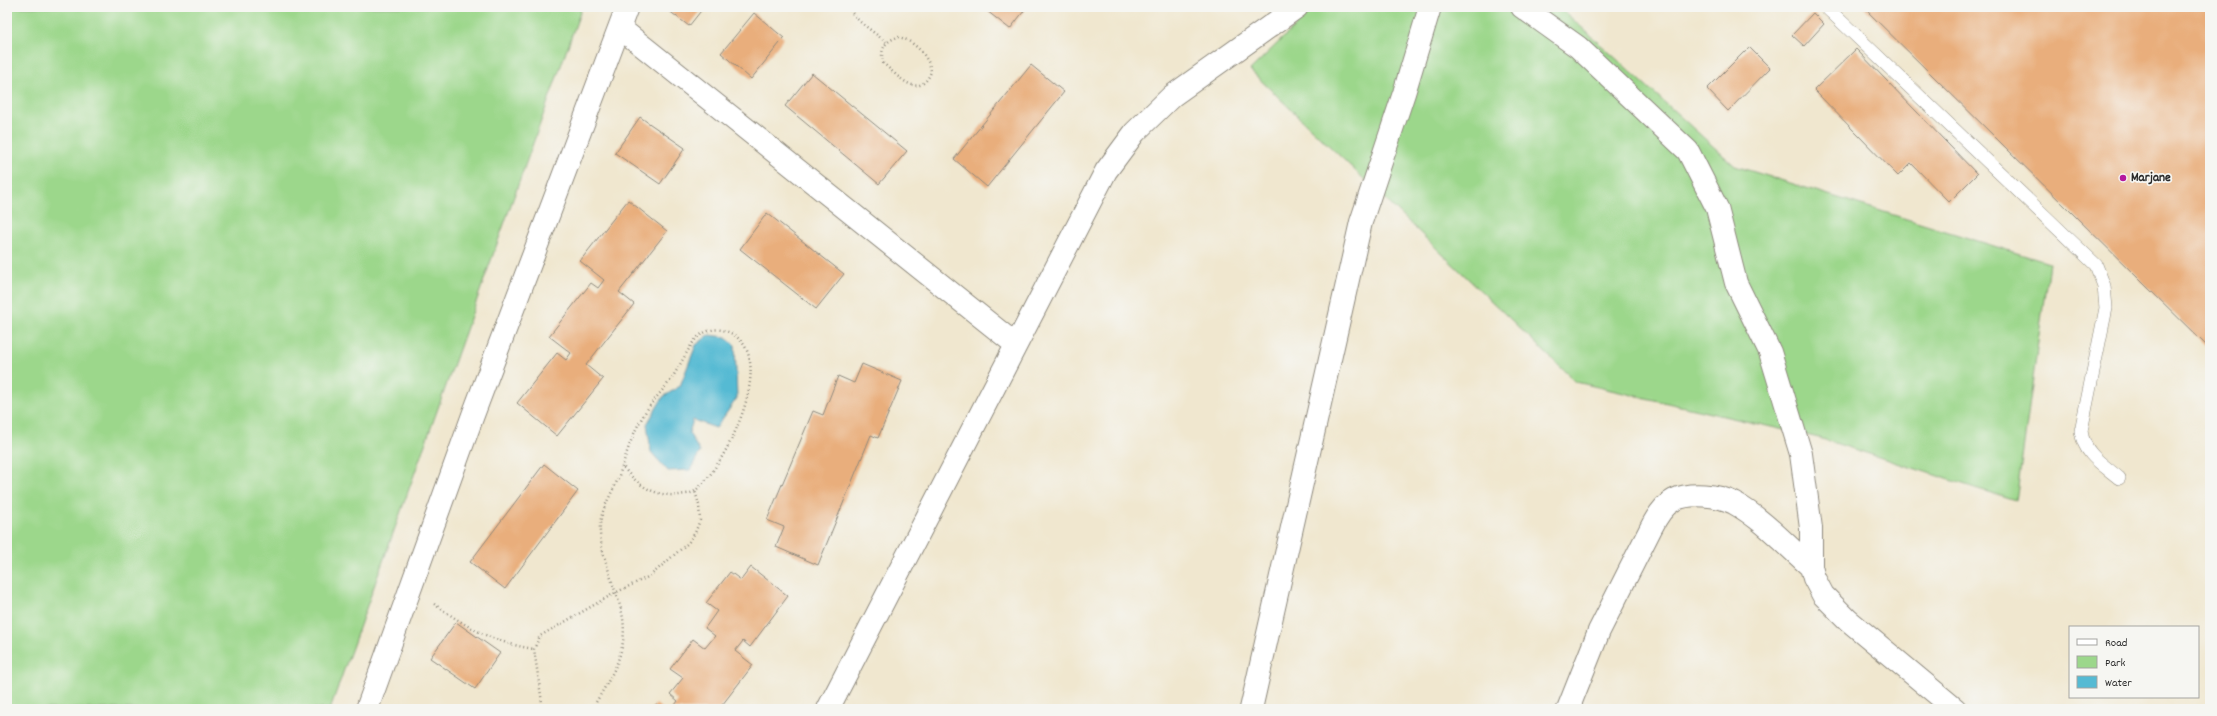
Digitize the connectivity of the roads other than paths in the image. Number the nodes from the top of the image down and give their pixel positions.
1 (627, 7) edge
2 (1296, 7) edge
3 (1430, 7) edge
4 (1522, 7) edge
5 (1826, 7) edge
6 (620, 28) junction
7 (1015, 344) junction
8 (2119, 478) dead end
9 (1811, 567) junction
10 (367, 709) edge
11 (828, 709) edge
12 (1251, 709) edge
13 (1568, 709) edge
14 (1955, 709) edge

1 - 6 street
2 - 7 street
3 - 12 street
4 - 9 street
5 - 8 lane
6 - 7 street
6 - 10 street
7 - 11 street
9 - 13 street
9 - 14 street

